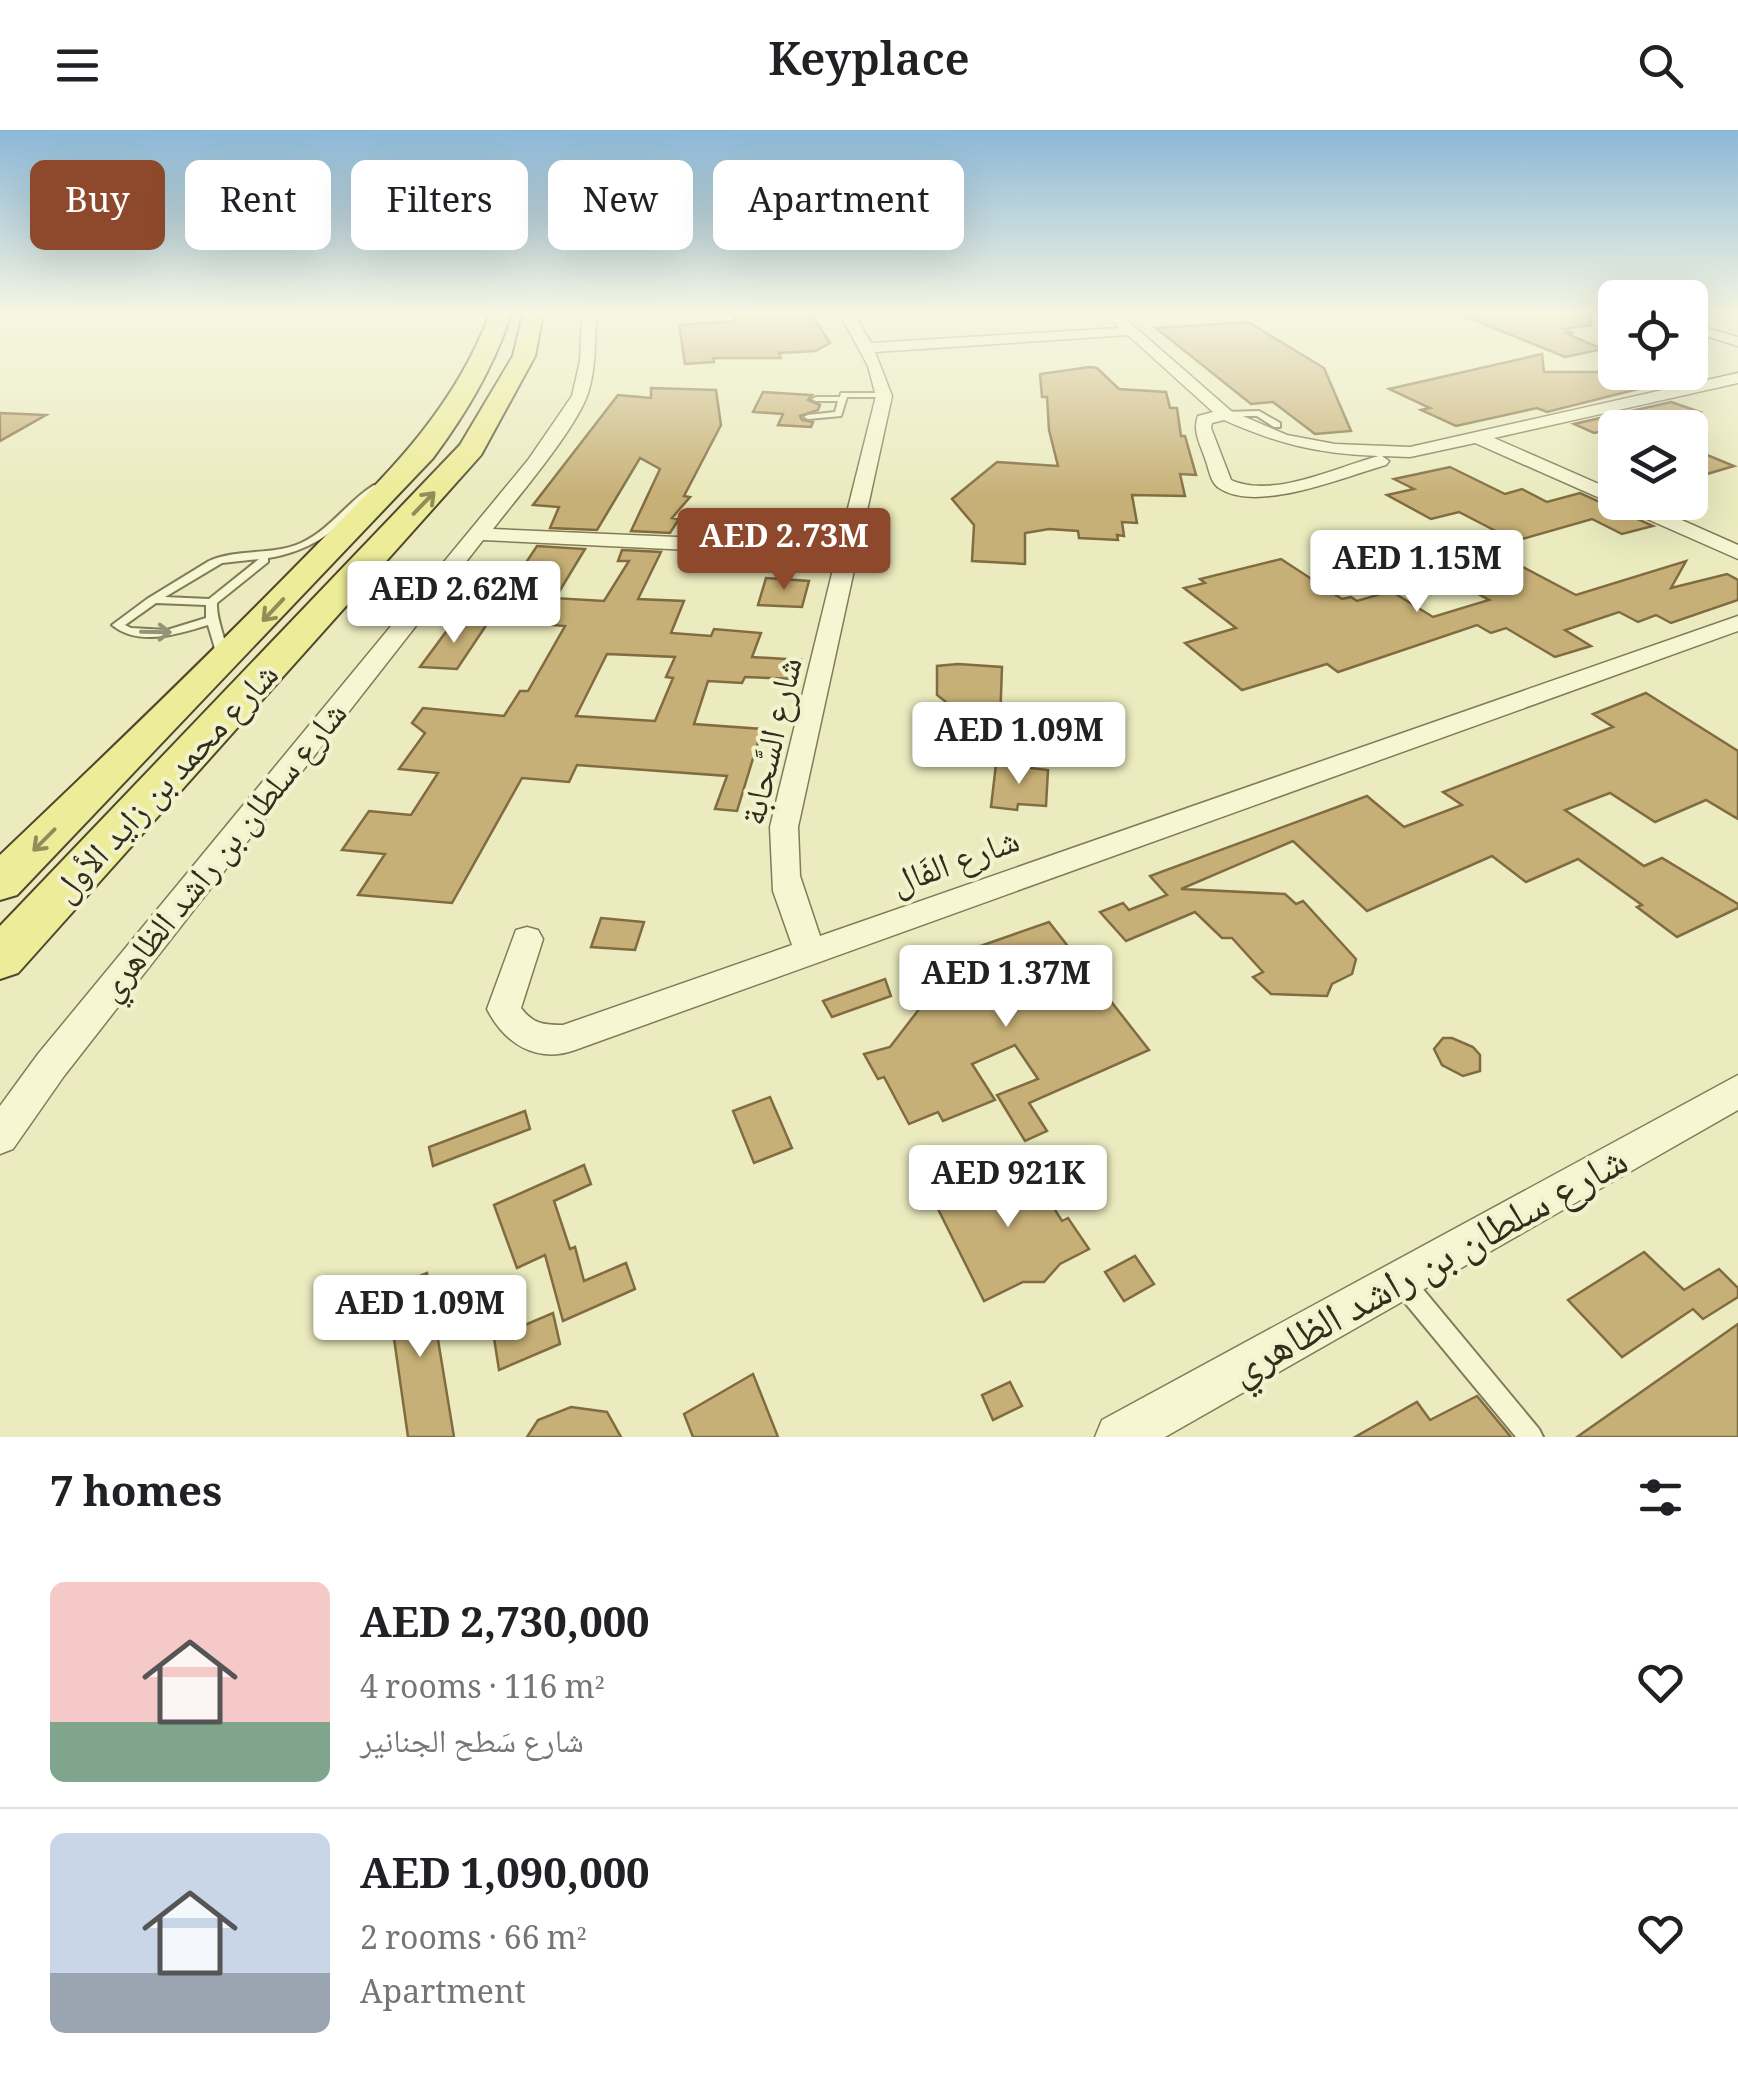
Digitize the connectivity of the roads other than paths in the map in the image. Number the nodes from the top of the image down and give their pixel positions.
1 (479, 375) edge
2 (515, 375) edge
3 (585, 375) edge
4 (879, 375) edge
5 (1180, 375) edge
6 (1738, 378) edge
7 (1708, 385) edge
8 (1686, 390) edge
9 (1708, 390) edge
10 (884, 395) junction
11 (1725, 396) dead end
12 (816, 398) dead end
13 (842, 398) junction
14 (1225, 414) junction
15 (808, 417) dead end
16 (1277, 424) dead end
17 (1480, 439) junction
18 (430, 444) junction
19 (1410, 452) junction
20 (1598, 491) edge
21 (1664, 520) edge
22 (474, 534) junction
23 (850, 551) junction
24 (1738, 553) edge
25 (269, 557) junction
26 (157, 600) junction
27 (212, 602) junction
28 (211, 620) junction
29 (1738, 623) edge
30 (222, 664) junction
31 (0, 882) edge
32 (527, 939) dead end
33 (812, 952) junction
34 (0, 959) edge
35 (1738, 1091) edge
36 (0, 1137) edge
37 (1400, 1280) junction
38 (1119, 1437) edge
39 (1530, 1437) edge

1 - 18 main road, شارع محمد بن زايد الأول
34 -> 2 main road, شارع محمد بن زايد الأول
3 - 22 street, شارع سلطان بن راشد الظاهري
4 - 10 street
5 - 14 street
6 - 7 street
8 - 17 street
9 - 11 street
10 - 13 lane
10 - 23 street, شارع السَّحابة
12 - 13 lane
13 - 15 lane
14 - 16 lane
14 - 19 street
14 - 19 street
17 - 19 street
17 - 20 street
18 - 25 lane
18 -> 30 main road, شارع محمد بن زايد الأول
21 - 24 street
22 - 23 street
22 - 36 street, شارع سلطان بن راشد الظاهري
23 - 33 street, شارع السَّحابة
25 - 26 lane
25 - 27 lane
26 - 27 lane
26 -> 28 lane
27 - 28 lane
28 - 30 lane
29 - 33 street, شارع الفَال
30 -> 31 main road, شارع محمد بن زايد الأول
32 - 33 street, شارع الفَال
35 - 37 street, شارع سلطان بن راشد الظاهري
37 - 38 street, شارع سلطان بن راشد الظاهري
37 - 39 lane

